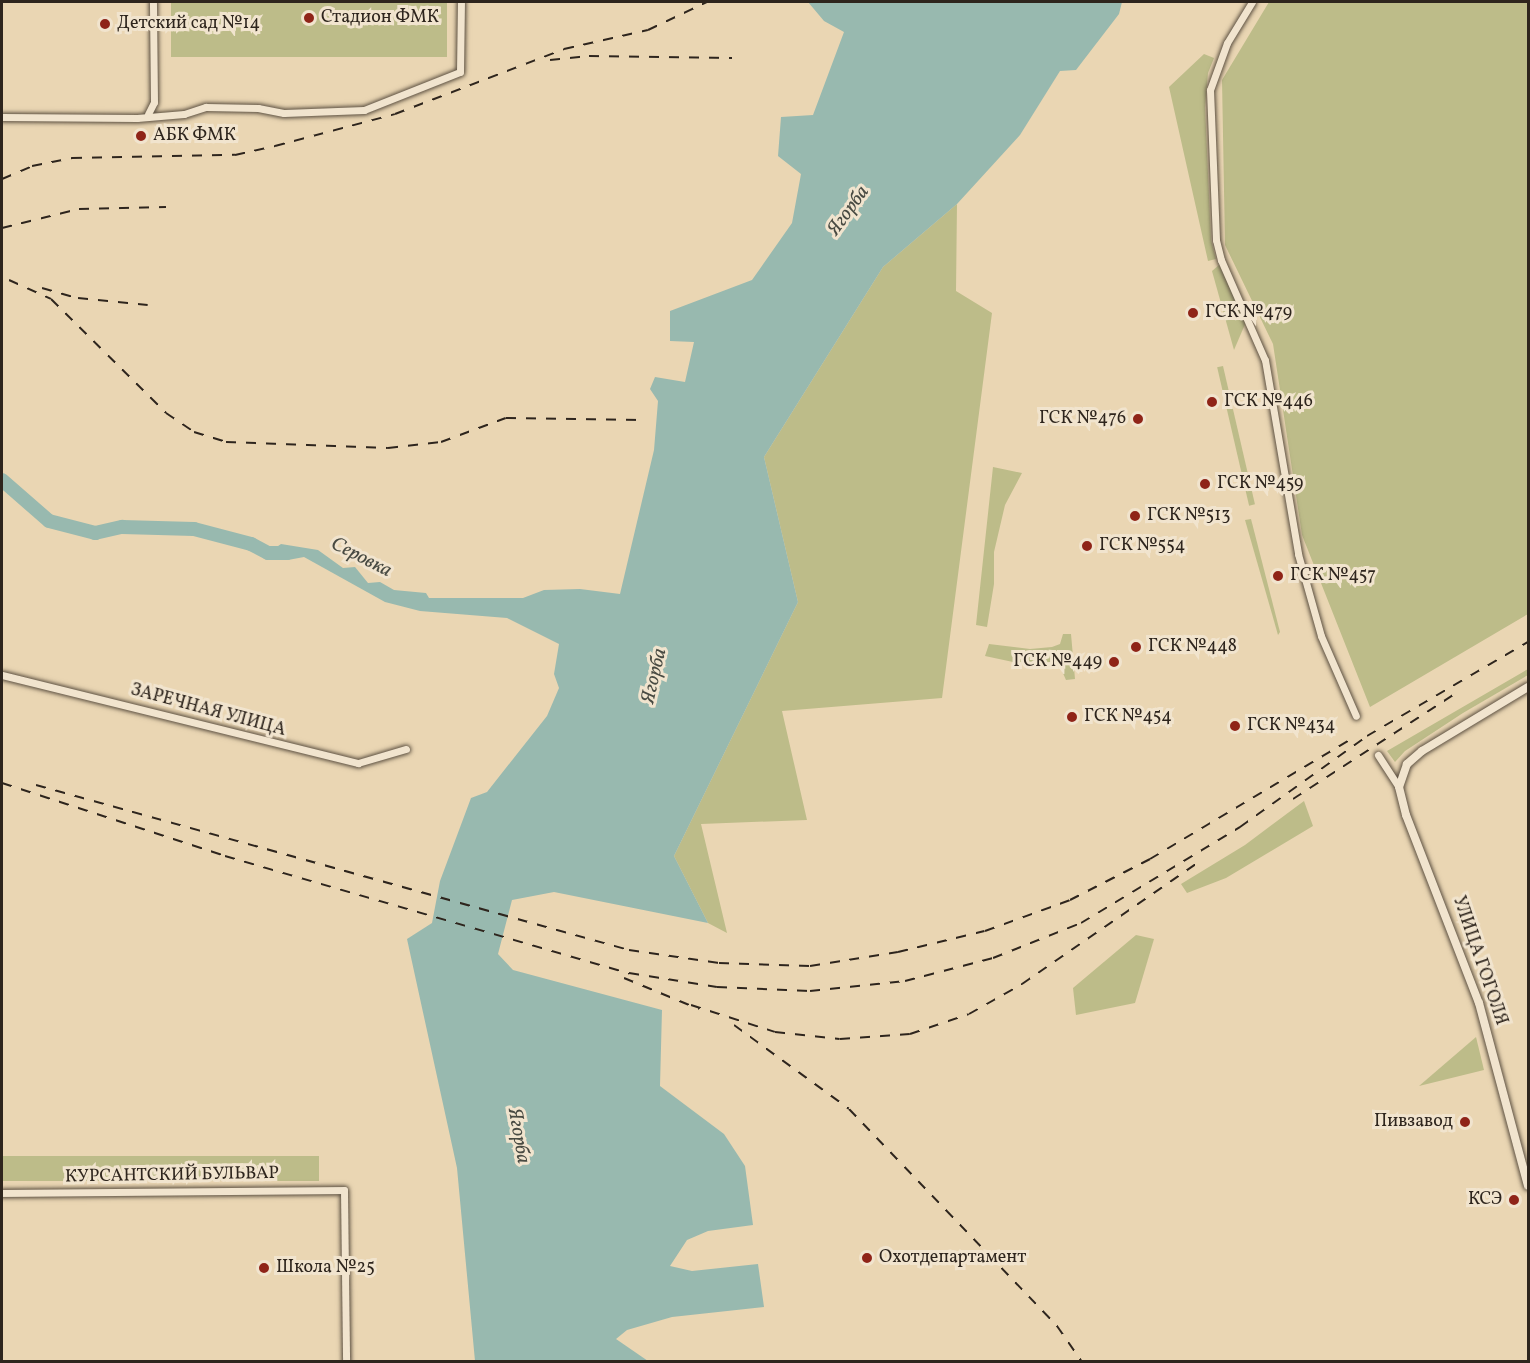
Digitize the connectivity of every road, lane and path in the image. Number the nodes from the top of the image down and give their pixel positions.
1 (153, 2) edge
2 (460, 2) edge
3 (1252, 2) edge
4 (148, 114) junction
5 (2, 117) edge
6 (2, 675) edge
7 (1528, 687) edge
8 (1356, 716) dead end
9 (406, 749) dead end
10 (1378, 755) dead end
11 (1399, 787) junction
12 (1528, 1186) edge
13 (2, 1193) edge
14 (346, 1362) edge

1 - 4 street
2 - 4 street
3 - 8 street
4 - 5 street
6 - 9 street, ЗАРЕЧНАЯ УЛИЦА
7 - 11 street
10 - 11 street, УЛИЦА ГОГОЛЯ
11 - 12 street, УЛИЦА ГОГОЛЯ
13 - 14 street, КУРСАНТСКИЙ БУЛЬВАР

